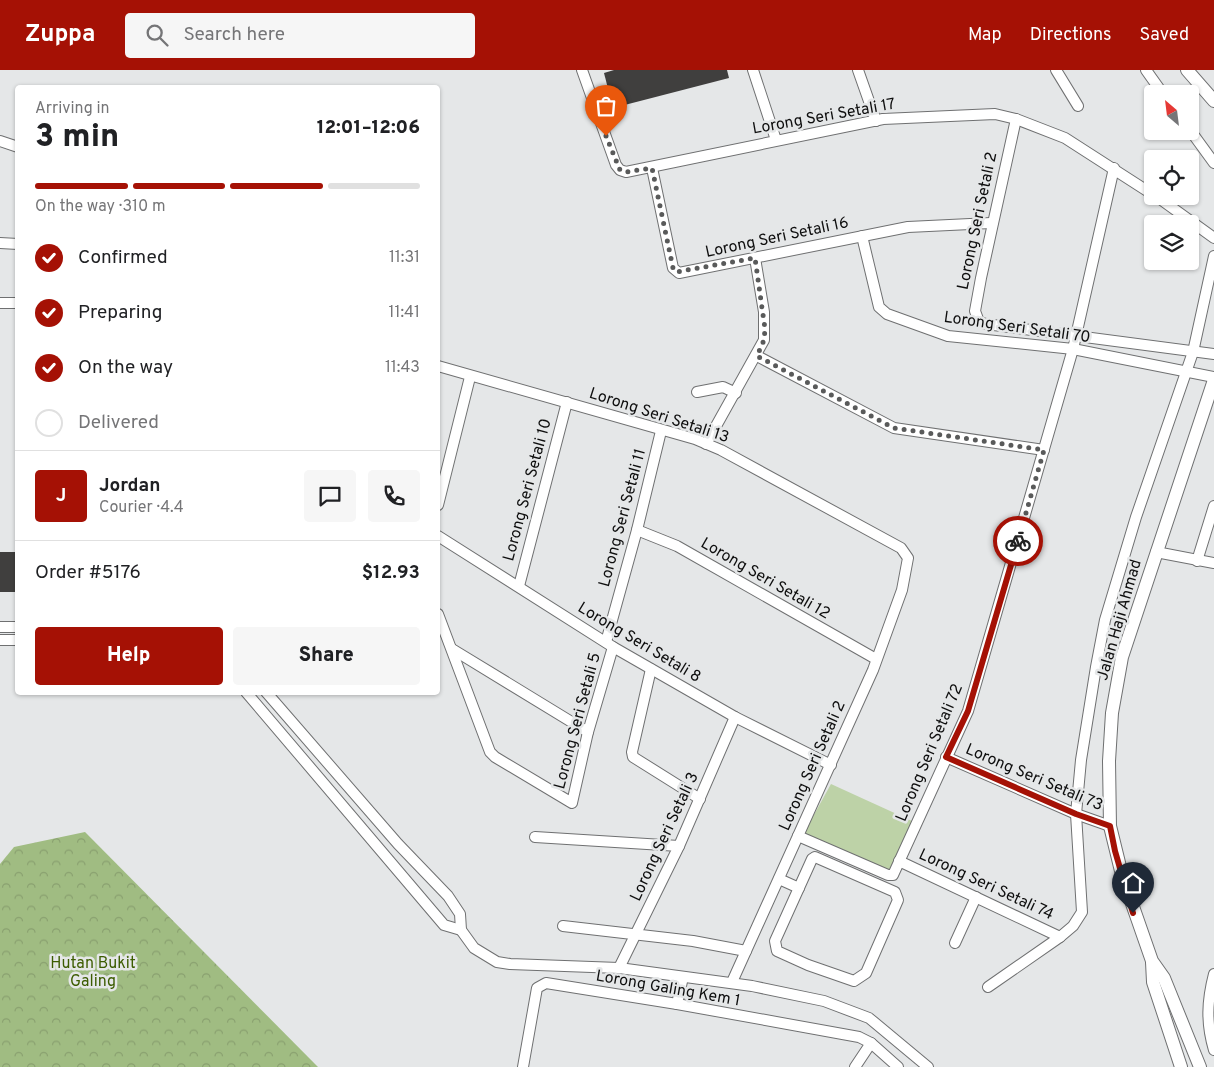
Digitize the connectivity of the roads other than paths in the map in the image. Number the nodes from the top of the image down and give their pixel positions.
1 (582, 70) edge
2 (752, 70) edge
3 (858, 70) edge
4 (1056, 70) edge
5 (1146, 70) edge
6 (1187, 70) edge
7 (1157, 85) edge
8 (1214, 101) edge
9 (1078, 106) dead end
10 (1016, 119) junction
11 (876, 121) junction
12 (776, 140) junction
13 (1197, 140) edge
14 (0, 141) edge
15 (15, 146) edge
16 (1214, 163) edge
17 (652, 168) junction
18 (1114, 168) junction
19 (1144, 189) edge
20 (1168, 205) edge
21 (991, 223) junction
22 (862, 236) junction
23 (1214, 238) edge
24 (0, 244) edge
25 (15, 244) edge
26 (1214, 256) edge
27 (755, 258) junction
28 (0, 303) edge
29 (15, 303) edge
30 (1076, 338) junction
31 (1073, 349) junction
32 (1193, 352) junction
33 (1214, 354) edge
34 (757, 356) junction
35 (440, 367) edge
36 (1186, 371) junction
37 (470, 377) junction
38 (1214, 378) edge
39 (697, 392) dead end
40 (736, 393) junction
41 (567, 402) junction
42 (661, 431) junction
43 (706, 444) junction
44 (1044, 450) junction
45 (442, 465) edge
46 (440, 485) edge
47 (1214, 506) edge
48 (637, 530) junction
49 (440, 537) edge
50 (1156, 552) junction
51 (908, 558) joint
52 (1197, 561) junction
53 (1214, 563) edge
54 (519, 586) junction
55 (440, 619) edge
56 (0, 626) edge
57 (15, 627) edge
58 (0, 640) edge
59 (15, 640) edge
60 (609, 644) junction
61 (452, 649) junction
62 (876, 659) junction
63 (651, 669) junction
64 (249, 695) edge
65 (269, 695) edge
66 (735, 717) junction
67 (588, 732) junction
68 (946, 757) junction
69 (831, 765) junction
70 (700, 799) junction
71 (1076, 814) junction
72 (1110, 826) junction
73 (798, 836) junction
74 (535, 837) dead end
75 (678, 846) junction
76 (899, 861) junction
77 (779, 879) junction
78 (799, 888) junction
79 (976, 897) junction
80 (563, 926) dead end
81 (461, 930) junction
82 (636, 934) junction
83 (1060, 937) junction
84 (954, 943) dead end
85 (746, 951) junction
86 (1152, 961) junction
87 (619, 968) junction
88 (1214, 974) edge
89 (683, 978) junction
90 (732, 982) junction
91 (988, 987) dead end
92 (678, 1004) junction
93 (871, 1043) junction
94 (1214, 1050) edge
95 (523, 1067) edge
96 (855, 1067) edge
97 (898, 1067) edge
98 (928, 1067) edge
99 (1181, 1067) edge
100 (1200, 1067) edge

1 - 17 street, Lorong Seri Setali 17
2 - 12 street
3 - 11 street
4 - 9 street
5 - 7 street
6 - 8 street
10 - 11 street, Lorong Seri Setali 17
10 - 18 street, Lorong Seri Setali 17
10 - 21 street, Lorong Seri Setali 2
11 - 12 street, Lorong Seri Setali 17
12 - 17 street, Lorong Seri Setali 17
13 - 16 street
14 - 15 street
17 - 27 street, Lorong Seri Setali 16
18 - 19 street, Lorong Seri Setali 17
18 - 30 street, Lorong Seri Setali 72
20 - 23 street
21 - 22 street, Lorong Seri Setali 16
21 - 30 street, Lorong Seri Setali 2
22 - 27 street, Lorong Seri Setali 16
22 - 31 street, Lorong Seri Setali 70
24 - 25 street
26 - 32 street
27 - 34 street
28 - 29 street
30 - 31 street, Lorong Seri Setali 72
30 - 32 street
31 - 36 street, Lorong Seri Setali 70
31 - 44 street, Lorong Seri Setali 72
32 - 33 street
32 - 36 street
34 - 40 street
34 - 44 street
35 - 37 street, Lorong Seri Setali 13
36 - 38 street, Lorong Seri Setali 70
36 - 71 street
37 - 41 street, Lorong Seri Setali 13
37 - 45 street
38 - 50 street, Jalan Haji Ahmad
39 - 40 street
40 - 43 street
41 - 42 street, Lorong Seri Setali 13
41 - 54 street, Lorong Seri Setali 10
42 - 43 street, Lorong Seri Setali 13
42 - 48 street, Lorong Seri Setali 11
43 - 51 street, Lorong Seri Setali 13
44 - 68 street, Lorong Seri Setali 72
45 - 46 street
47 - 52 street
48 - 60 street, Lorong Seri Setali 11
48 - 62 street, Lorong Seri Setali 12
49 - 54 street, Lorong Seri Setali 8
50 - 52 street
50 - 72 street, Jalan Haji Ahmad
51 - 62 street, Lorong Seri Setali 2
52 - 53 street
54 - 60 street, Lorong Seri Setali 8
55 - 61 street
56 - 57 street
58 - 59 street
60 - 63 street, Lorong Seri Setali 8
60 - 67 street, Lorong Seri Setali 5
61 - 67 street
61 - 67 street, Lorong Seri Setali 5
62 - 69 street, Lorong Seri Setali 2
63 - 66 street, Lorong Seri Setali 8
63 - 70 street
64 - 81 street
65 - 81 street
66 - 69 street, Lorong Seri Setali 8
66 - 70 street, Lorong Seri Setali 3
68 - 71 street, Lorong Seri Setali 73
68 - 76 street, Lorong Seri Setali 72
69 - 73 street, Lorong Seri Setali 2
70 - 75 street, Lorong Seri Setali 3
71 - 72 street, Lorong Seri Setali 73
71 - 83 street
72 - 86 street, Jalan Haji Ahmad
73 - 76 street, Lorong Seri Setali 72
73 - 77 street, Lorong Seri Setali 2
74 - 75 street
75 - 82 street, Lorong Seri Setali 3
76 - 79 street, Lorong Seri Setali 74
77 - 78 street
77 - 85 street, Lorong Seri Setali 2
78 - 78 street
79 - 83 street, Lorong Seri Setali 74
79 - 84 street
80 - 82 street
81 - 87 street
82 - 85 street
82 - 87 street, Lorong Seri Setali 3
83 - 91 street
85 - 90 street, Lorong Seri Setali 2
86 - 99 street, Jalan Haji Ahmad
86 - 100 street, Jalan Haji Ahmad
87 - 89 street
88 - 94 street
89 - 90 street
89 - 92 street
90 - 98 street
92 - 93 street, Lorong Galing Kem 1
92 - 95 street, Lorong Galing Kem 1
93 - 96 street
93 - 97 street, Lorong Galing Kem 1

